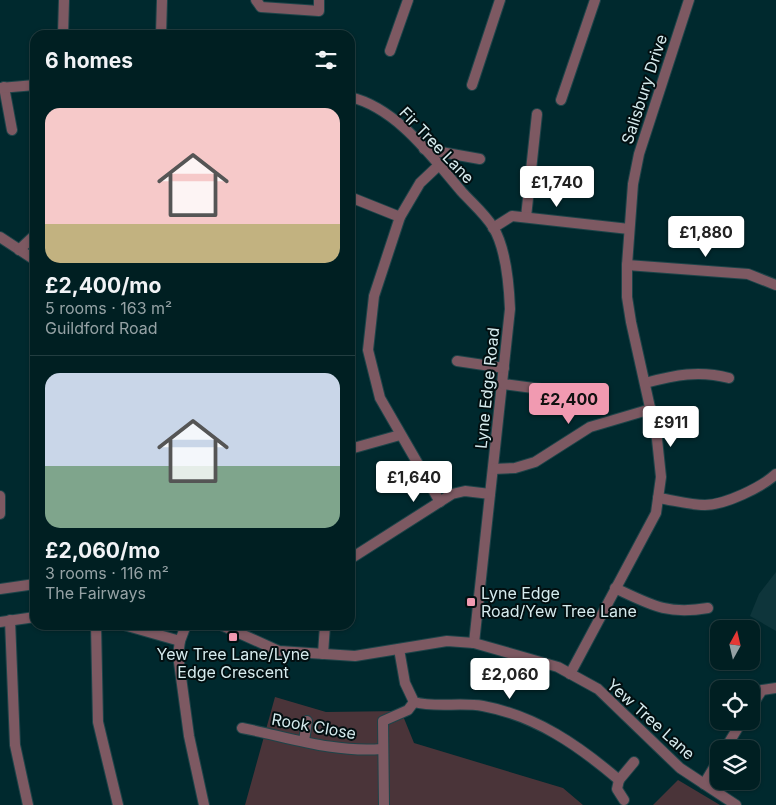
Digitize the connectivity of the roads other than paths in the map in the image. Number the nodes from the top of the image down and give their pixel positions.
1 (64, 0) edge
2 (162, 0) edge
3 (256, 0) edge
4 (320, 0) edge
5 (408, 0) edge
6 (500, 0) edge
7 (595, 0) edge
8 (689, 0) edge
9 (63, 30) edge
10 (161, 30) edge
11 (390, 51) dead end
12 (30, 85) edge
13 (472, 85) dead end
14 (2, 87) edge
15 (355, 99) edge
16 (561, 100) dead end
17 (538, 114) dead end
18 (12, 130) dead end
19 (424, 149) junction
20 (480, 160) dead end
21 (439, 166) junction
22 (355, 199) edge
23 (400, 216) junction
24 (526, 217) junction
25 (493, 228) junction
26 (629, 229) junction
27 (0, 237) edge
28 (30, 239) edge
29 (18, 250) junction
30 (30, 257) edge
31 (627, 266) junction
32 (776, 285) edge
33 (456, 361) dead end
34 (504, 368) junction
35 (729, 378) dead end
36 (645, 383) junction
37 (503, 384) junction
38 (541, 389) dead end
39 (651, 409) junction
40 (400, 435) junction
41 (355, 448) edge
42 (493, 469) junction
43 (776, 474) edge
44 (490, 494) junction
45 (0, 496) edge
46 (658, 498) junction
47 (440, 502) junction
48 (0, 514) edge
49 (355, 555) edge
50 (30, 585) edge
51 (615, 588) junction
52 (0, 589) edge
53 (708, 608) dead end
54 (30, 618) edge
55 (5, 621) edge
56 (96, 630) edge
57 (142, 630) edge
58 (184, 630) edge
59 (232, 630) edge
60 (325, 630) edge
61 (180, 641) junction
62 (474, 644) junction
63 (399, 649) junction
64 (323, 654) junction
65 (570, 674) junction
66 (776, 688) edge
67 (760, 693) edge
68 (414, 702) junction
69 (307, 721) dead end
70 (242, 728) dead end
71 (304, 741) junction
72 (382, 749) junction
73 (634, 762) dead end
74 (710, 774) edge
75 (619, 780) junction
76 (704, 784) junction
77 (624, 800) dead end
78 (28, 805) edge
79 (118, 805) edge
80 (204, 805) edge
81 (384, 805) edge
82 (736, 805) edge

1 - 9 street
2 - 10 street
3 - 4 street
5 - 11 street
6 - 13 street
7 - 16 street
8 - 26 street, Salisbury Drive
12 - 14 street
14 - 18 street
15 - 19 street, Fir Tree Lane
17 - 24 street
19 - 20 street
19 - 21 street, Fir Tree Lane
21 - 23 street
21 - 25 street, Fir Tree Lane
22 - 23 street
23 - 40 street
24 - 25 street
24 - 26 street
25 - 34 street, Lyne Edge Road
26 - 31 street, Salisbury Drive
27 - 29 street
28 - 29 street
29 - 30 street
31 - 32 street
31 - 36 street, Salisbury Drive
33 - 34 street
34 - 37 street, Lyne Edge Road
35 - 36 street
36 - 39 street, Salisbury Drive
37 - 38 street
37 - 42 street, Lyne Edge Road
39 - 42 street
39 - 46 street, Salisbury Drive
40 - 41 street
40 - 47 street
42 - 44 street, Lyne Edge Road
43 - 46 street
44 - 47 street
44 - 62 street, Lyne Edge Road
45 - 48 street
46 - 51 street, Salisbury Drive
47 - 49 street
50 - 52 street
51 - 53 street
51 - 65 street, Salisbury Drive
54 - 55 street
55 - 78 street
56 - 79 street
57 - 61 street
58 - 61 street
59 - 64 street, Yew Tree Lane
60 - 64 street
61 - 80 street
62 - 63 street, Yew Tree Lane
62 - 65 street, Yew Tree Lane
63 - 64 street, Yew Tree Lane
63 - 68 street
65 - 76 street, Yew Tree Lane
66 - 67 street
68 - 72 street
68 - 75 street
69 - 71 street
70 - 71 street, Rook Close
71 - 72 street, Rook Close
72 - 81 street
73 - 75 street
74 - 76 street
75 - 77 street
76 - 82 street, Yew Tree Lane

